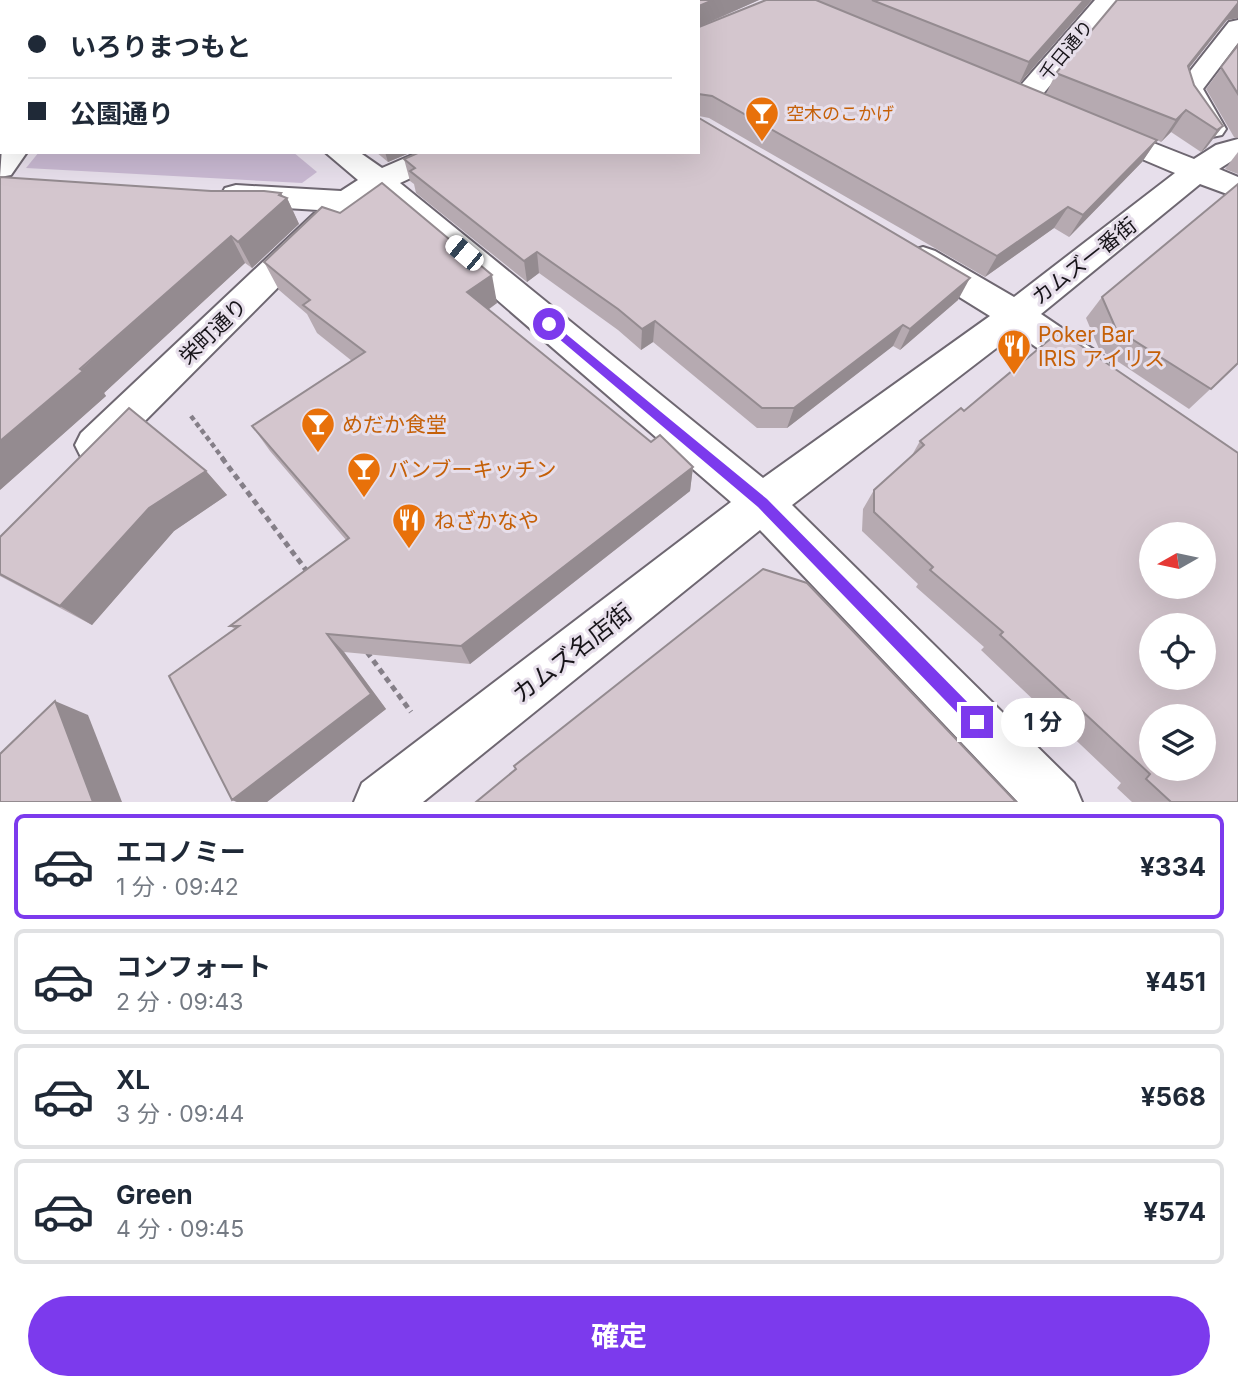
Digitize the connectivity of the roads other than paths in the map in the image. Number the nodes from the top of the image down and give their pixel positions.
1 (1108, 0) edge
2 (1238, 27) edge
3 (998, 88) edge
4 (1024, 99) junction
5 (1048, 110) edge
6 (1073, 120) edge
7 (1232, 150) edge
8 (11, 154) edge
9 (341, 154) edge
10 (440, 154) edge
11 (0, 168) edge
12 (1197, 171) junction
13 (1238, 188) edge
14 (362, 191) junction
15 (207, 194) edge
16 (898, 245) edge
17 (1016, 315) junction
18 (1116, 383) edge
19 (67, 471) edge
20 (762, 503) junction
21 (381, 802) edge
22 (1055, 802) edge

1 - 4 street, 千日通り
2 - 7 street
3 - 4 street
4 - 5 street
6 - 12 street
7 - 12 street, カムズ一番街
8 - 11 street
9 - 14 street
10 - 14 street, 栄町通り
12 - 13 street
12 - 17 street, カムズ一番街
14 - 15 street
14 - 19 street, 栄町通り
14 - 20 street
16 - 17 street
17 - 18 street
17 - 20 street, カムズ一番街
20 - 21 street, カムズ名店街
20 - 22 street

